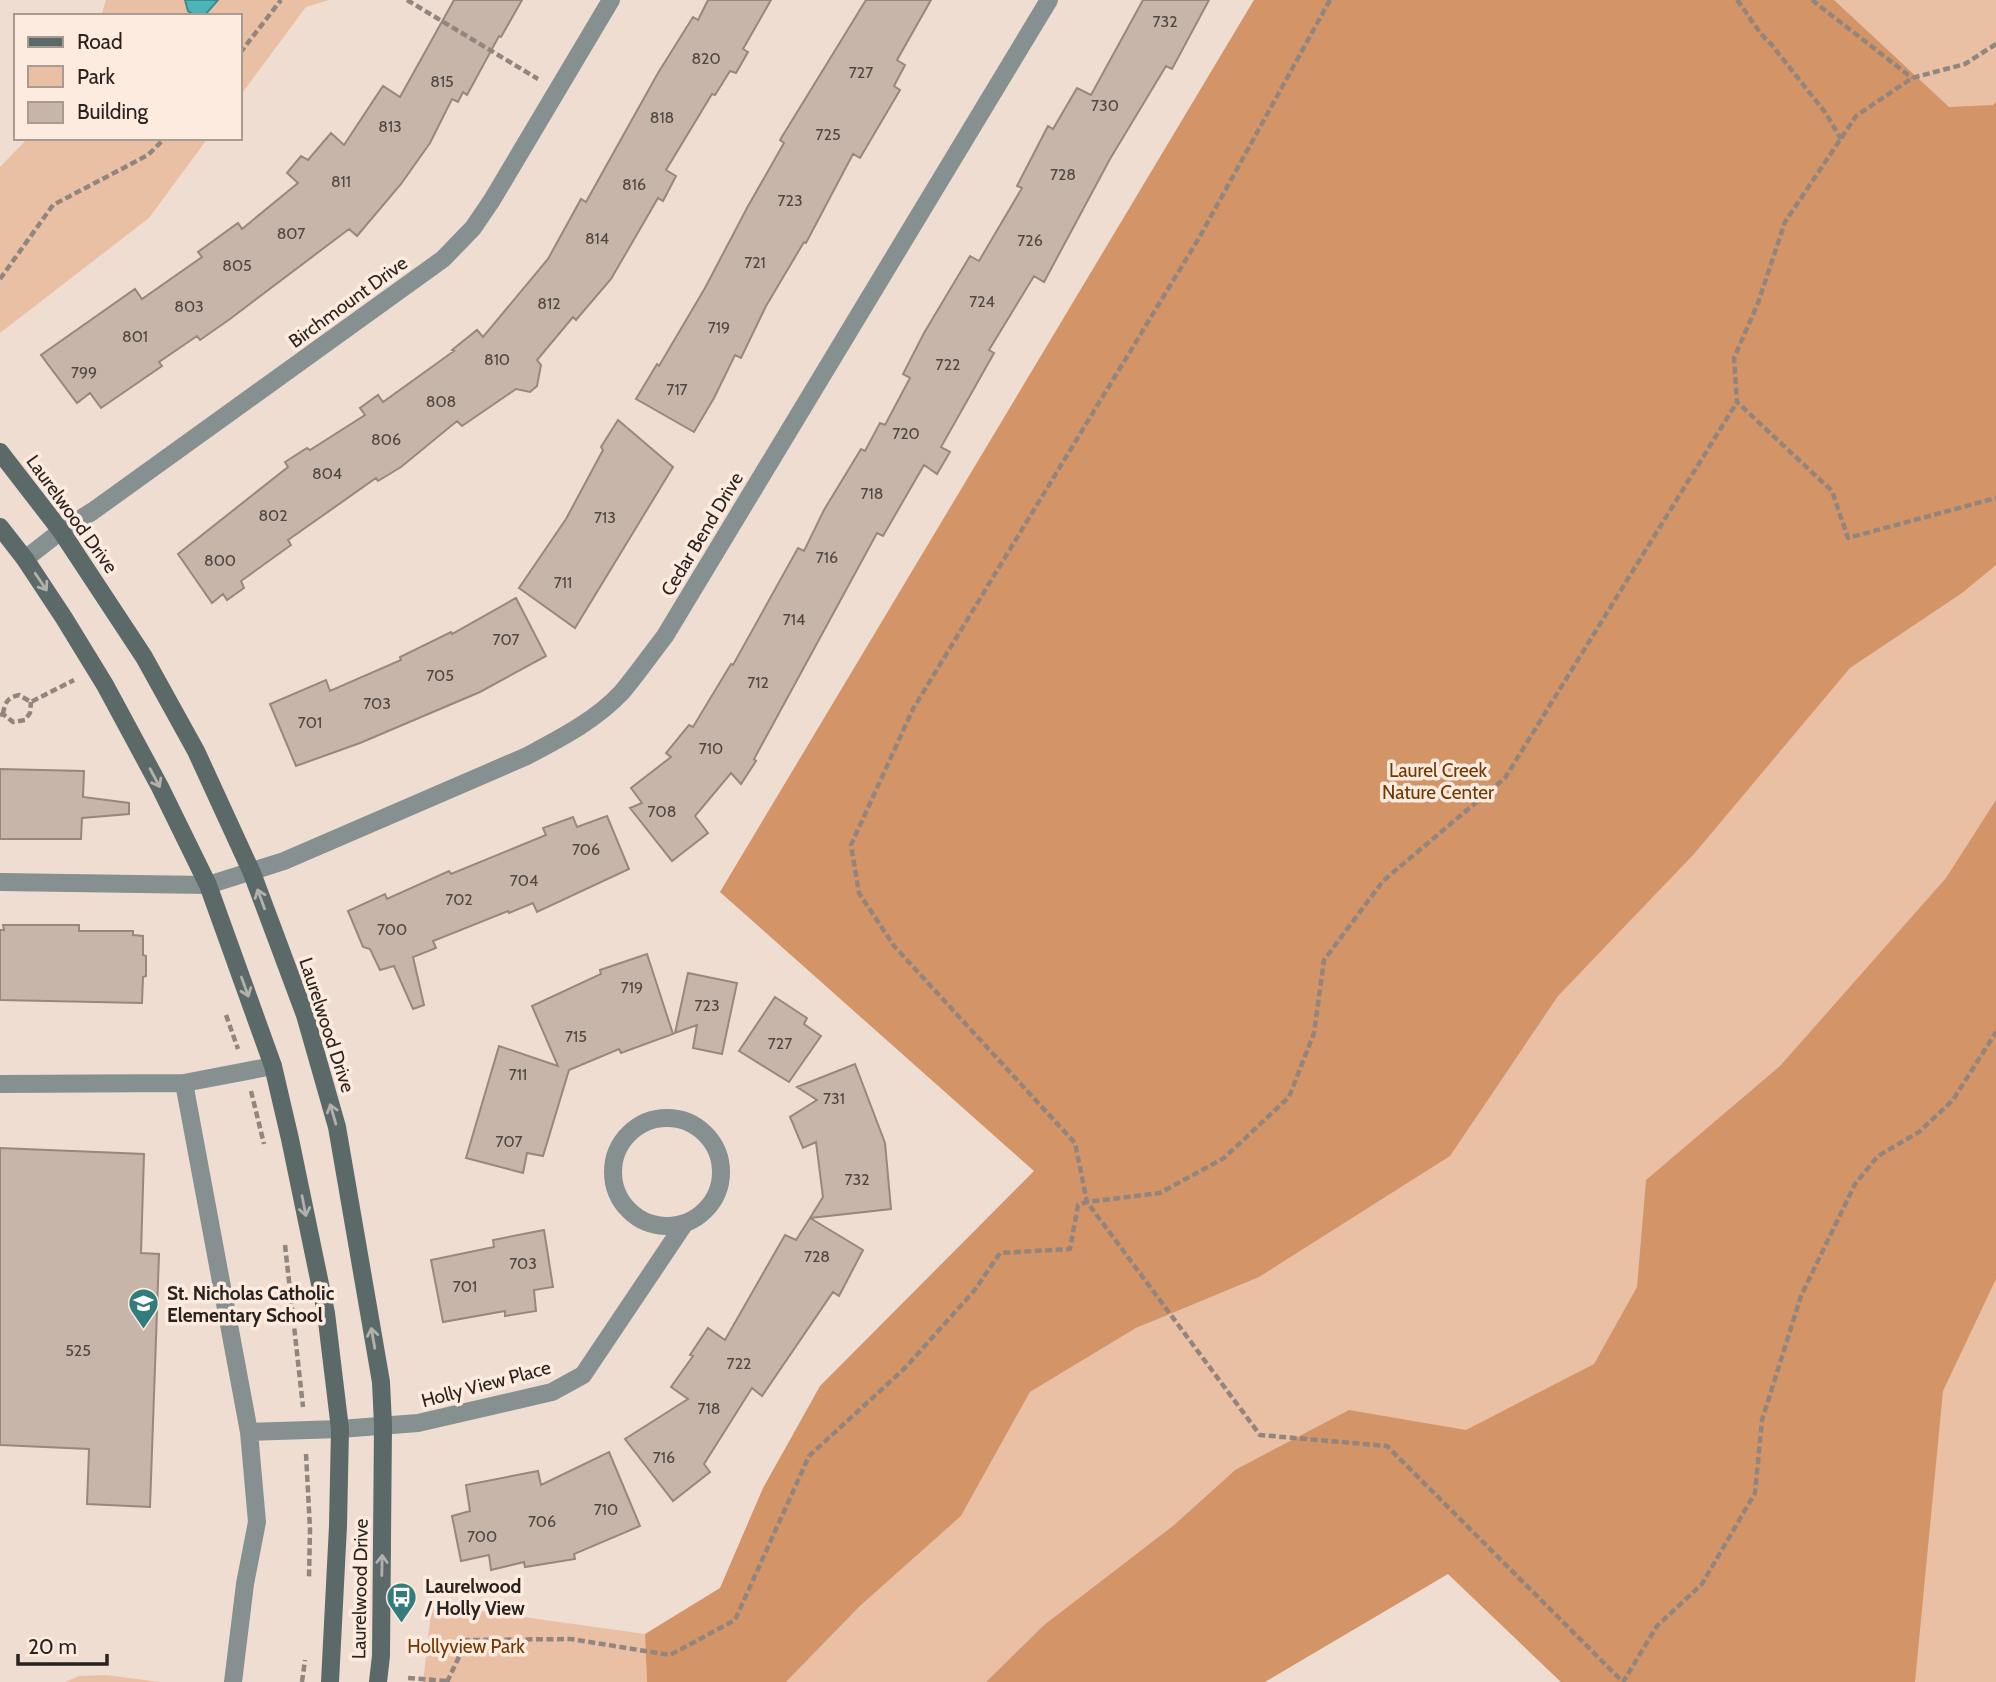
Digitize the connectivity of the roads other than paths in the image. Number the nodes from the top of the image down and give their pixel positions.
1 (611, 0) edge
2 (1049, 0) edge
3 (0, 452) edge
4 (0, 527) edge
5 (61, 531) junction
6 (26, 559) junction
7 (252, 873) junction
8 (0, 882) edge
9 (208, 885) junction
10 (273, 1066) junction
11 (184, 1083) junction
12 (0, 1084) edge
13 (685, 1223) junction
14 (383, 1425) junction
15 (340, 1429) junction
16 (249, 1432) junction
17 (233, 1682) edge
18 (330, 1682) edge
19 (378, 1682) edge

1 - 5 street, Birchmount Drive
2 - 7 street, Cedar Bend Drive
3 - 5 street, Laurelwood Drive
4 - 6 street, Laurelwood Drive
5 - 6 street, Birchmount Drive
5 - 7 street, Laurelwood Drive
6 -> 9 street, Laurelwood Drive
7 - 9 street, Cedar Bend Drive
14 -> 7 street, Laurelwood Drive
8 - 9 street, Cedar Bend Drive
9 -> 10 street, Laurelwood Drive
10 - 11 street
10 -> 15 street, Laurelwood Drive
11 - 12 street
11 - 16 street
13 - 13 street, Holly View Place
13 - 14 street, Holly View Place
14 - 15 street, Holly View Place
19 -> 14 street, Laurelwood Drive
15 - 16 street, Holly View Place
15 - 18 street, Laurelwood Drive
16 - 17 street

